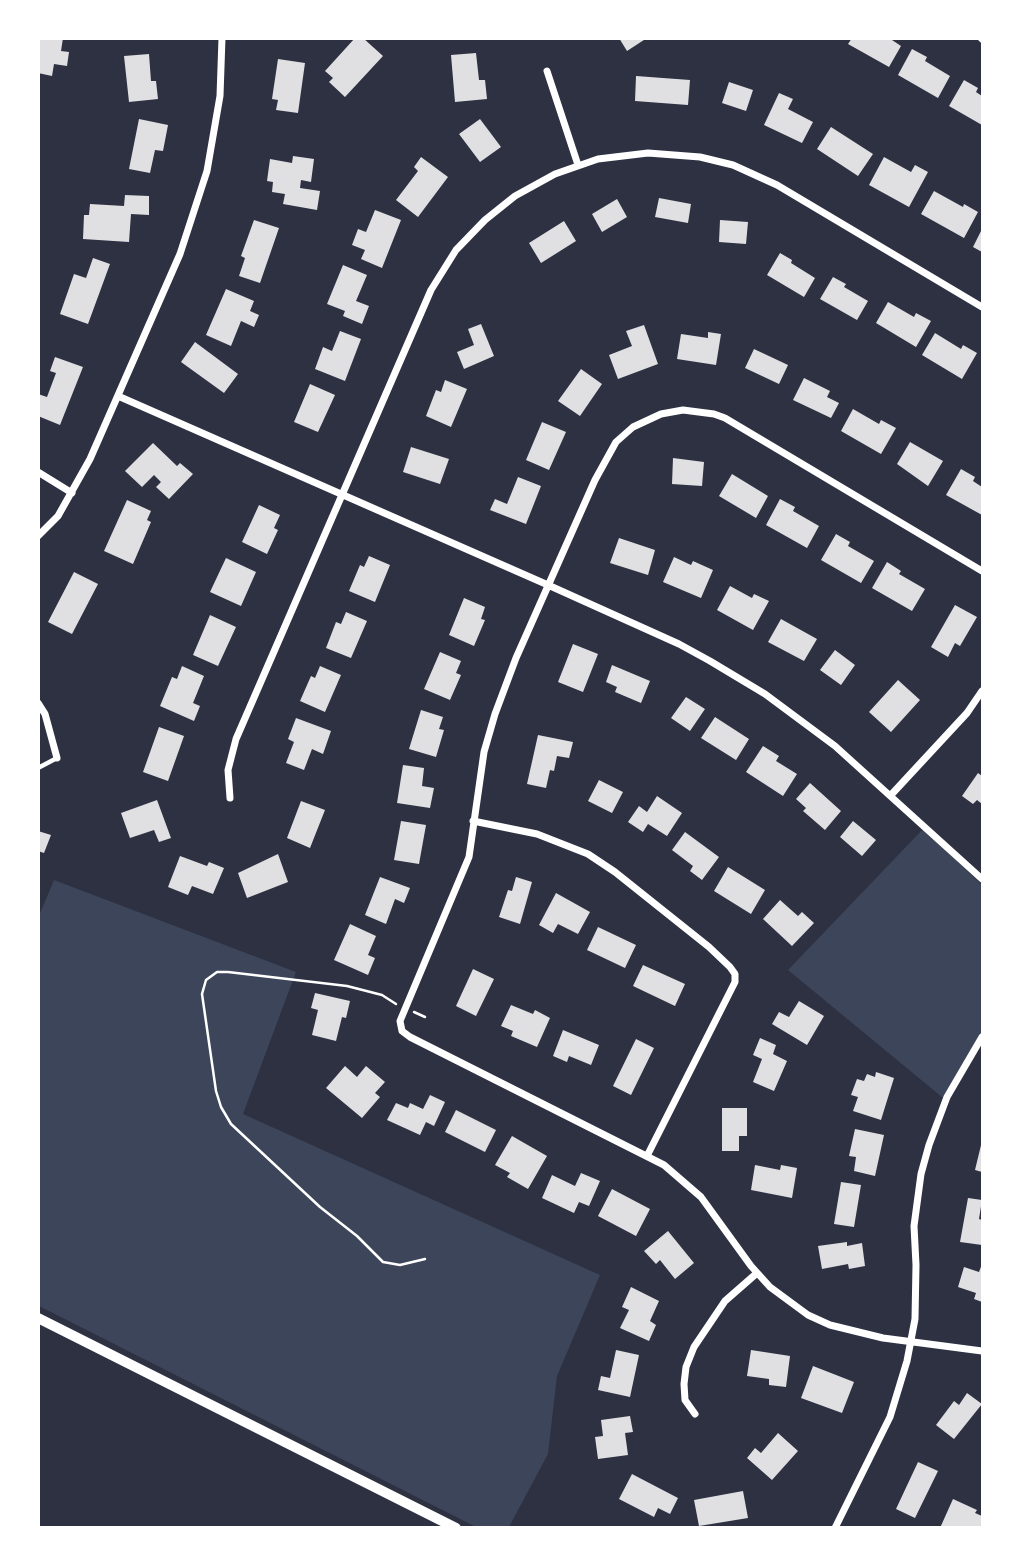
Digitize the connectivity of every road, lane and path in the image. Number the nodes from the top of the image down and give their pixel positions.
1 (222, 38) edge
2 (547, 71) dead end
3 (578, 165) junction
4 (982, 307) edge
5 (118, 396) junction
6 (38, 472) edge
7 (72, 493) junction
8 (342, 495) junction
9 (38, 536) edge
10 (982, 571) edge
11 (548, 585) junction
12 (982, 691) edge
13 (38, 703) edge
14 (57, 758) joint
15 (38, 768) edge
16 (891, 795) junction
17 (230, 798) dead end
18 (473, 821) junction
19 (982, 880) edge
20 (382, 995) dead end
21 (982, 1037) edge
22 (647, 1156) junction
23 (425, 1259) dead end
24 (757, 1273) junction
25 (38, 1318) edge
26 (911, 1341) junction
27 (982, 1351) edge
28 (695, 1414) dead end
29 (456, 1528) edge
30 (835, 1528) edge

1 - 5 street
2 - 3 street
3 - 4 street
3 - 8 street
5 - 7 street
5 - 8 street
6 - 7 street
7 - 9 street
8 - 11 street
8 - 17 street
10 - 11 street
11 - 16 street
11 - 18 street
12 - 16 street
13 - 14 street
14 - 15 lane
16 - 19 street
18 - 22 street
18 - 22 street
20 - 23 path
21 - 26 street
22 - 24 street
24 - 26 street
24 - 28 street
25 - 29 street
26 - 27 street
26 - 30 street

